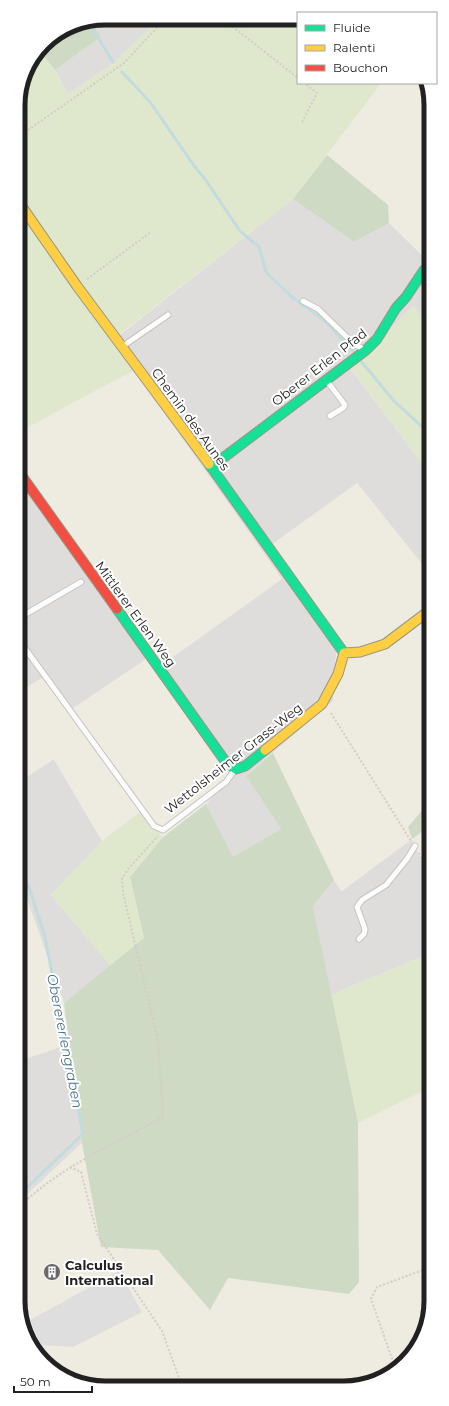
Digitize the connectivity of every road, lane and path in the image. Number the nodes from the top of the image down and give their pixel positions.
1 (159, 25) edge
2 (231, 25) edge
3 (297, 77) edge
4 (305, 84) edge
5 (302, 122) dead end
6 (25, 132) edge
7 (25, 211) edge
8 (151, 232) dead end
9 (424, 270) dead end
10 (78, 286) junction
11 (303, 301) dead end
12 (168, 315) dead end
13 (122, 346) junction
14 (366, 350) junction
15 (326, 380) junction
16 (330, 416) dead end
17 (211, 467) junction
18 (25, 480) edge
19 (81, 582) dead end
20 (25, 615) edge
21 (424, 615) edge
22 (25, 648) edge
23 (344, 653) junction
24 (322, 704) junction
25 (236, 769) junction
26 (163, 830) junction
27 (415, 846) junction
28 (424, 863) edge
29 (359, 939) dead end
30 (70, 1167) junction
31 (25, 1201) edge
32 (424, 1270) edge
33 (394, 1364) edge
34 (180, 1381) edge

1 - 6 path
2 - 3 path
4 - 5 path
7 - 10 street, Chemin des Aunes
8 - 10 path
9 - 14 street, Oberer Erlen Pfad
10 - 13 street, Chemin des Aunes
11 - 14 lane
12 - 13 lane
13 - 17 street, Chemin des Aunes
14 - 15 street, Oberer Erlen Pfad
15 - 16 lane
15 - 17 street, Oberer Erlen Pfad
17 - 23 street, Chemin des Aunes
18 - 25 street, Mittlerer Erlen Weg
19 - 20 lane
21 - 23 street
22 - 26 lane
23 - 24 street, Wettolsheimer Grass-Weg
24 - 25 street, Wettolsheimer Grass-Weg
24 - 27 path
25 - 26 lane, Wettolsheimer Grass-Weg
26 - 30 path, Wettolsheimer Grass-Weg
27 - 28 path
27 - 29 lane
30 - 31 path
30 - 34 path
32 - 33 path

